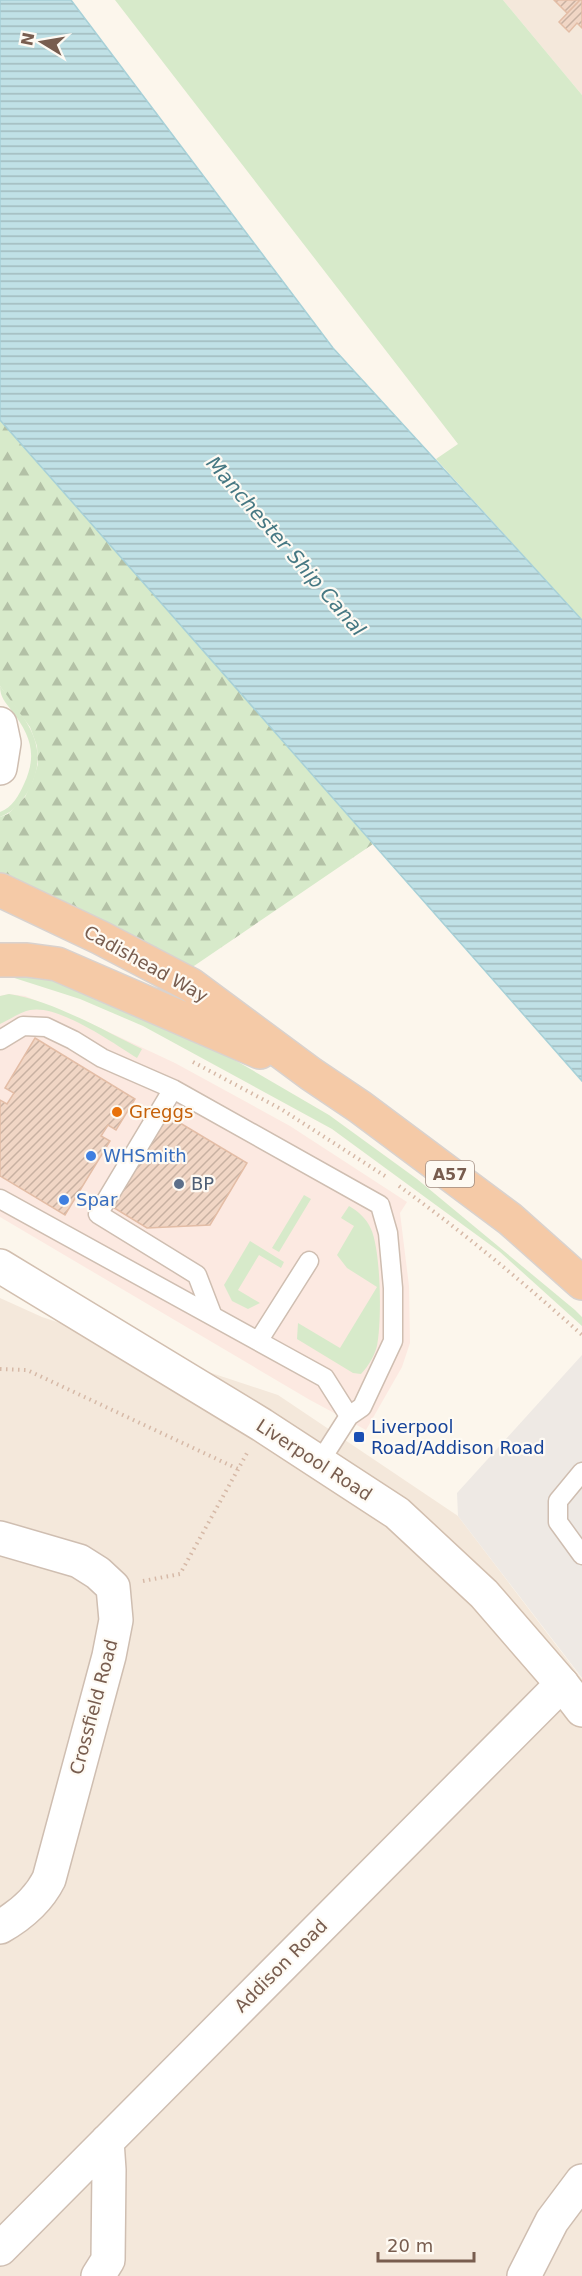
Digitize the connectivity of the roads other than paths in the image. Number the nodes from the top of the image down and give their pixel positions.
1 (0, 724) edge
2 (0, 768) edge
3 (0, 890) edge
4 (0, 960) edge
5 (0, 1040) edge
6 (311, 1074) junction
7 (173, 1089) junction
8 (0, 1199) edge
9 (309, 1261) dead end
10 (0, 1266) edge
11 (582, 1283) edge
12 (212, 1314) junction
13 (259, 1340) junction
14 (349, 1416) junction
15 (319, 1462) junction
16 (582, 1472) edge
17 (0, 1538) edge
18 (582, 1555) edge
19 (562, 1684) junction
20 (582, 1710) edge
21 (0, 1927) edge
22 (107, 2142) junction
23 (582, 2181) edge
24 (0, 2248) edge
25 (98, 2276) edge
26 (524, 2276) edge

1 - 2 street
3 - 6 highway, Cadishead Way / A57
4 - 6 highway, Cadishead Way / A57
5 - 7 lane
6 - 11 highway, Cadishead Way / A57
7 - 12 lane
7 - 14 lane
8 - 12 lane
9 - 13 lane
10 - 15 street, Liverpool Road
12 - 13 lane
13 - 14 lane
14 - 15 lane
15 - 19 street, Liverpool Road
16 - 18 lane
17 - 21 street, Crossfield Road
19 - 20 street, Liverpool Road
19 - 22 street, Addison Road
22 - 24 street, Addison Road
22 - 25 street
23 - 26 street

